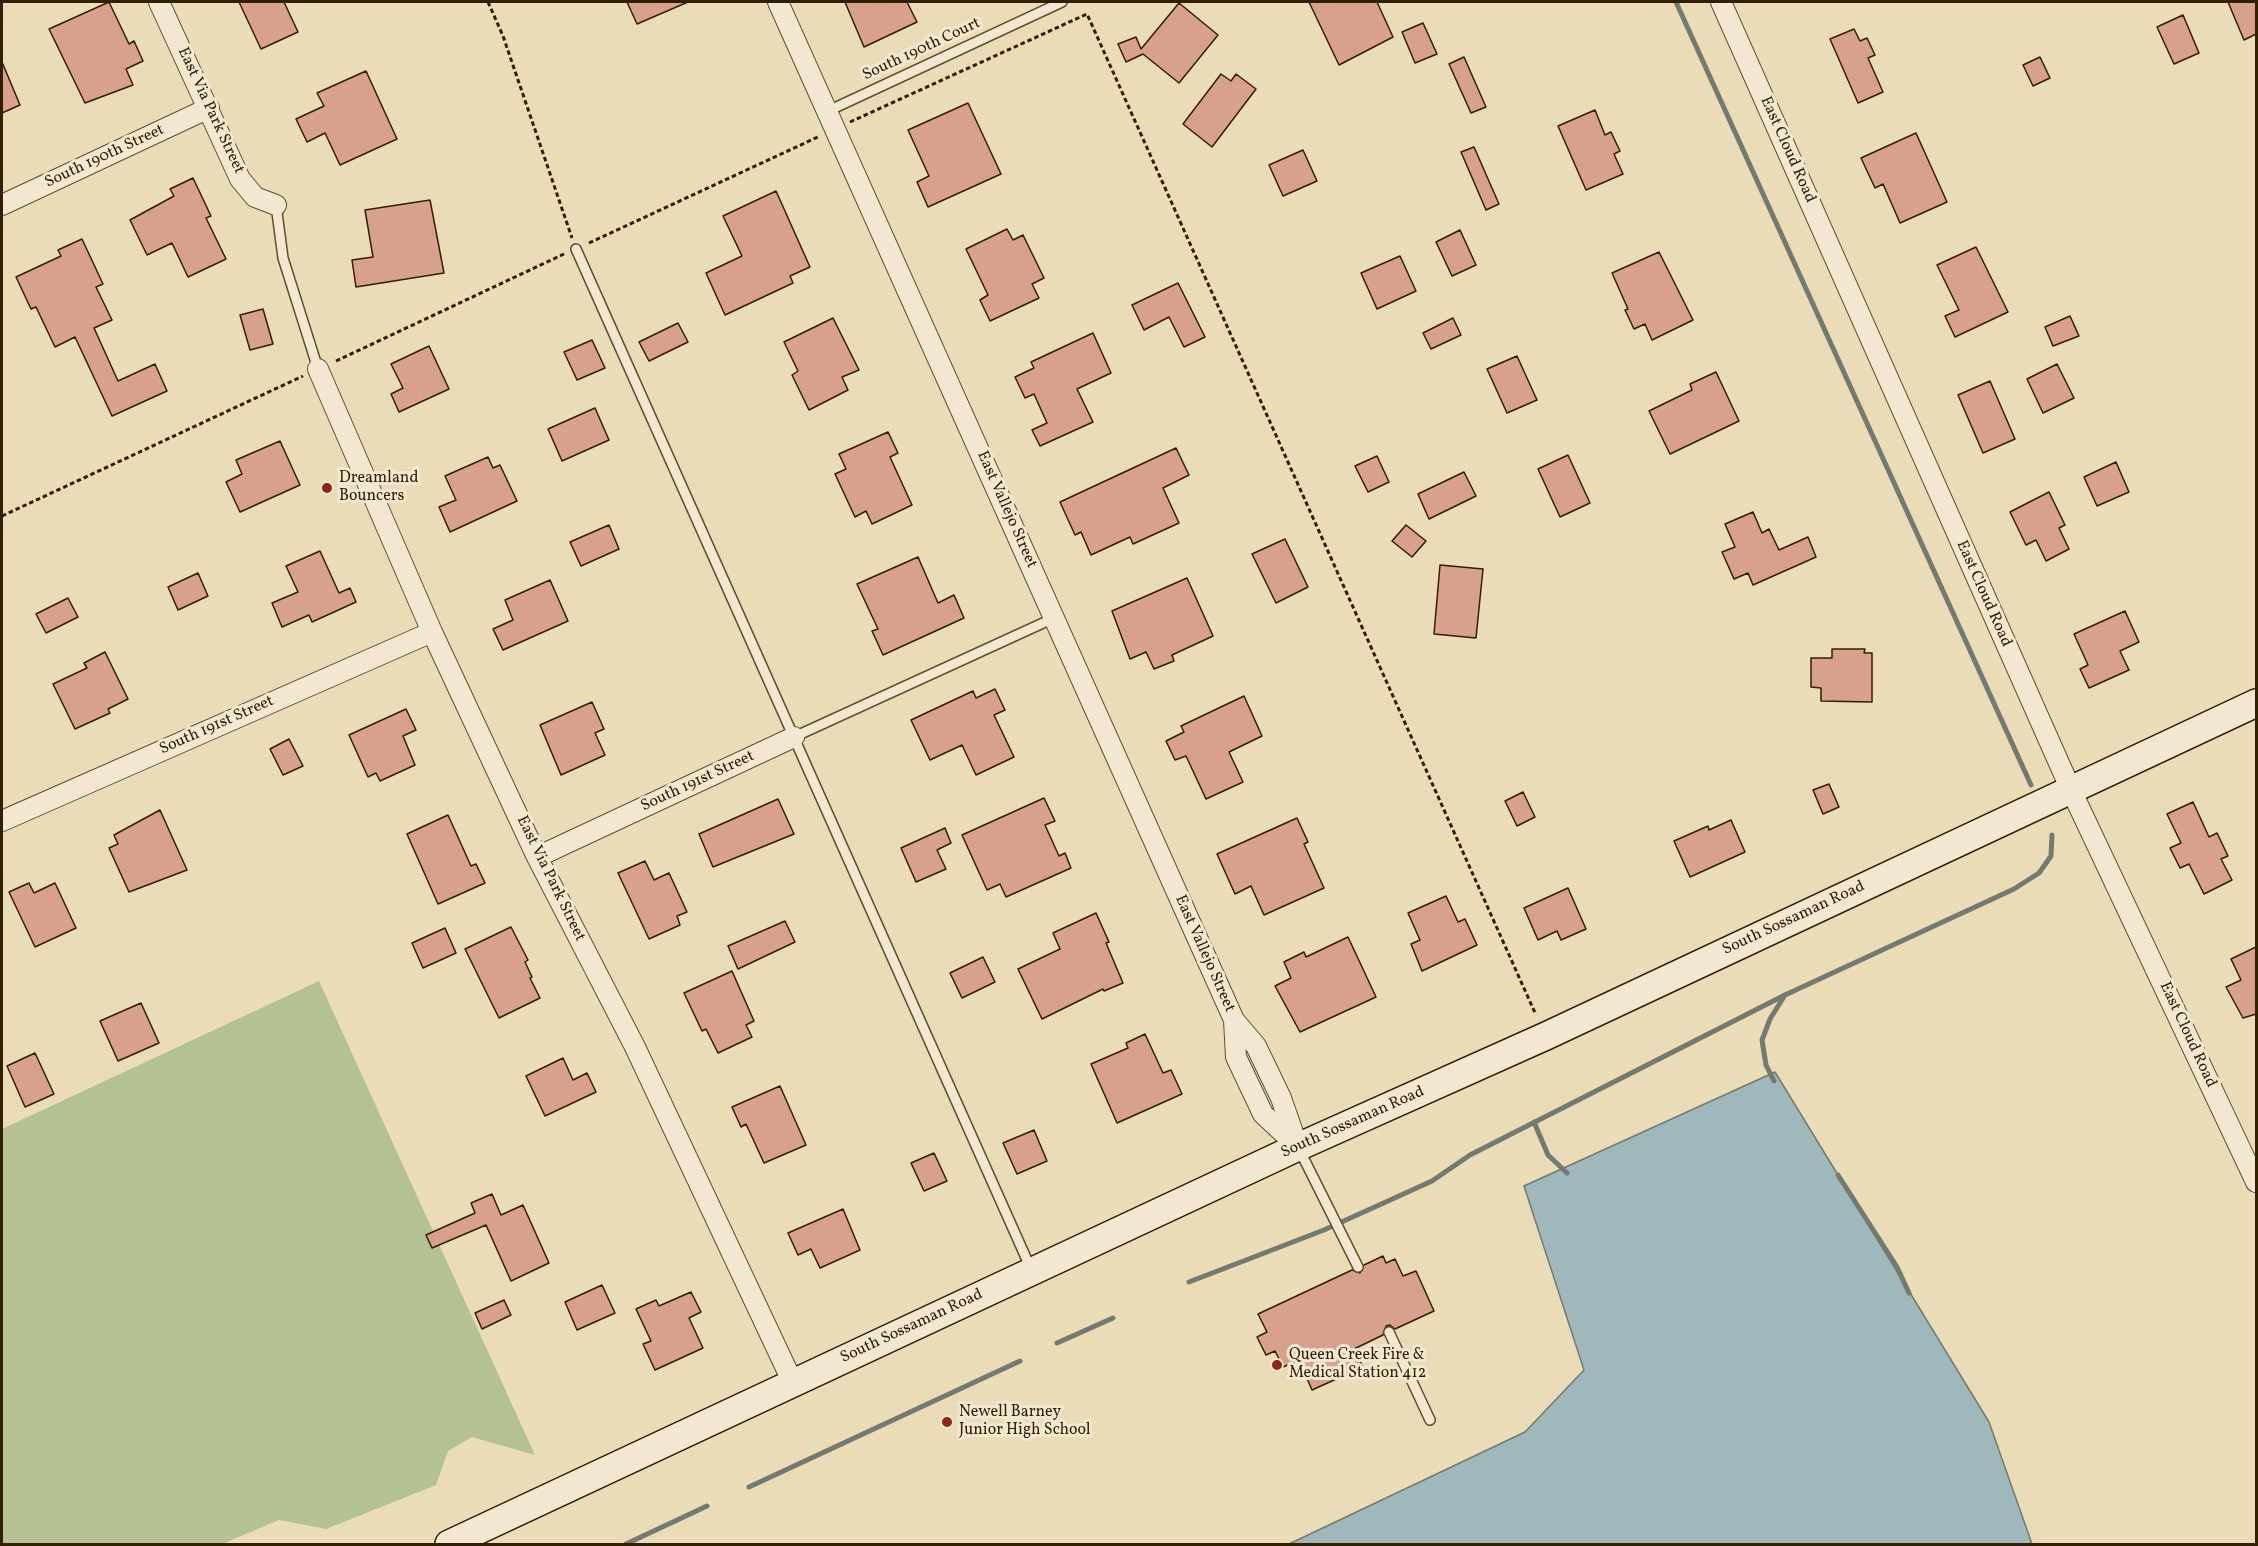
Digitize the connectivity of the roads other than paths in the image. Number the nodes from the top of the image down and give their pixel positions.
1 (159, 2) edge
2 (777, 2) edge
3 (1062, 2) edge
4 (1721, 2) edge
5 (209, 108) junction
6 (828, 111) junction
7 (2, 205) edge
8 (276, 205) joint
9 (576, 249) road end
10 (318, 369) joint
11 (1054, 618) junction
12 (432, 632) junction
13 (2256, 703) edge
14 (794, 737) junction
15 (2071, 790) junction
16 (2, 821) edge
17 (537, 857) junction
18 (1298, 1147) junction
19 (2256, 1182) edge
20 (1358, 1267) dead end
21 (1032, 1271) junction
22 (1389, 1332) dead end
23 (793, 1383) junction
24 (1430, 1420) dead end
25 (449, 1545) edge

1 - 5 street, East Via Park Street
2 - 6 street, East Vallejo Street
3 - 6 lane, South 190th Court
4 - 15 street, East Cloud Road
5 - 7 street, South 190th Street
5 - 8 street, East Via Park Street
6 - 11 street, East Vallejo Street
8 - 10 lane
9 - 14 lane
10 - 12 street, East Via Park Street
11 - 14 lane
11 - 18 street, East Vallejo Street
12 - 16 street, South 191st Street
12 - 17 street, East Via Park Street
13 - 15 main road, South Sossaman Road
14 - 17 street, South 191st Street
14 - 21 lane
15 - 18 main road, South Sossaman Road
15 - 19 street, East Cloud Road
17 - 23 street, East Via Park Street
18 - 20 lane
18 - 21 main road, South Sossaman Road
21 - 23 main road, South Sossaman Road
22 - 24 lane
23 - 25 main road, South Sossaman Road

